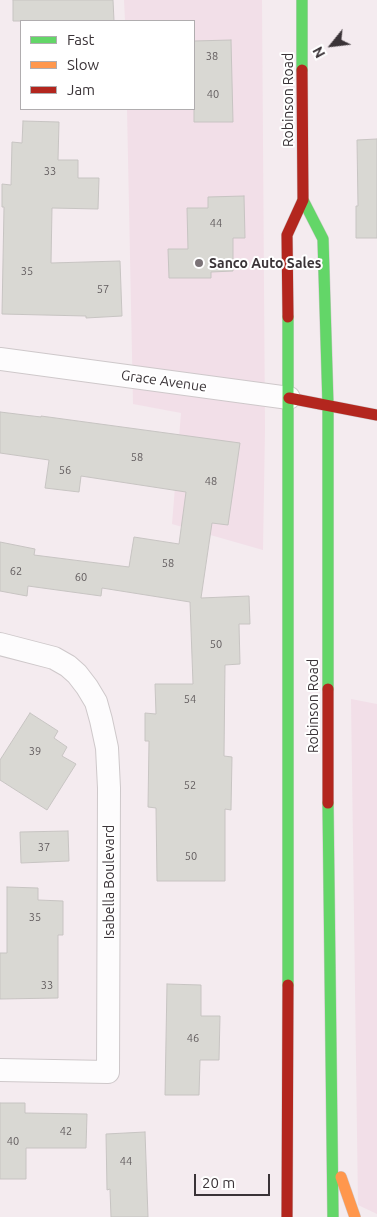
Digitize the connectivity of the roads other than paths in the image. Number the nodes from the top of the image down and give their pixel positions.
1 (302, 0) edge
2 (303, 200) junction
3 (0, 359) edge
4 (289, 398) junction
5 (328, 405) junction
6 (377, 416) edge
7 (0, 644) edge
8 (0, 1070) edge
9 (331, 1121) junction
10 (287, 1217) edge
11 (333, 1217) edge
12 (354, 1217) edge

1 - 2 main road, Robinson Road
2 - 4 main road, Robinson Road
2 - 5 main road, Robinson Road
3 - 4 street, Grace Avenue
4 - 5 main road, Grace Avenue
4 - 10 main road, Robinson Road
5 - 6 main road, Grace Avenue
5 - 9 main road, Robinson Road
7 - 8 street, Isabella Boulevard
9 - 11 main road, Robinson Road
9 - 12 main road

